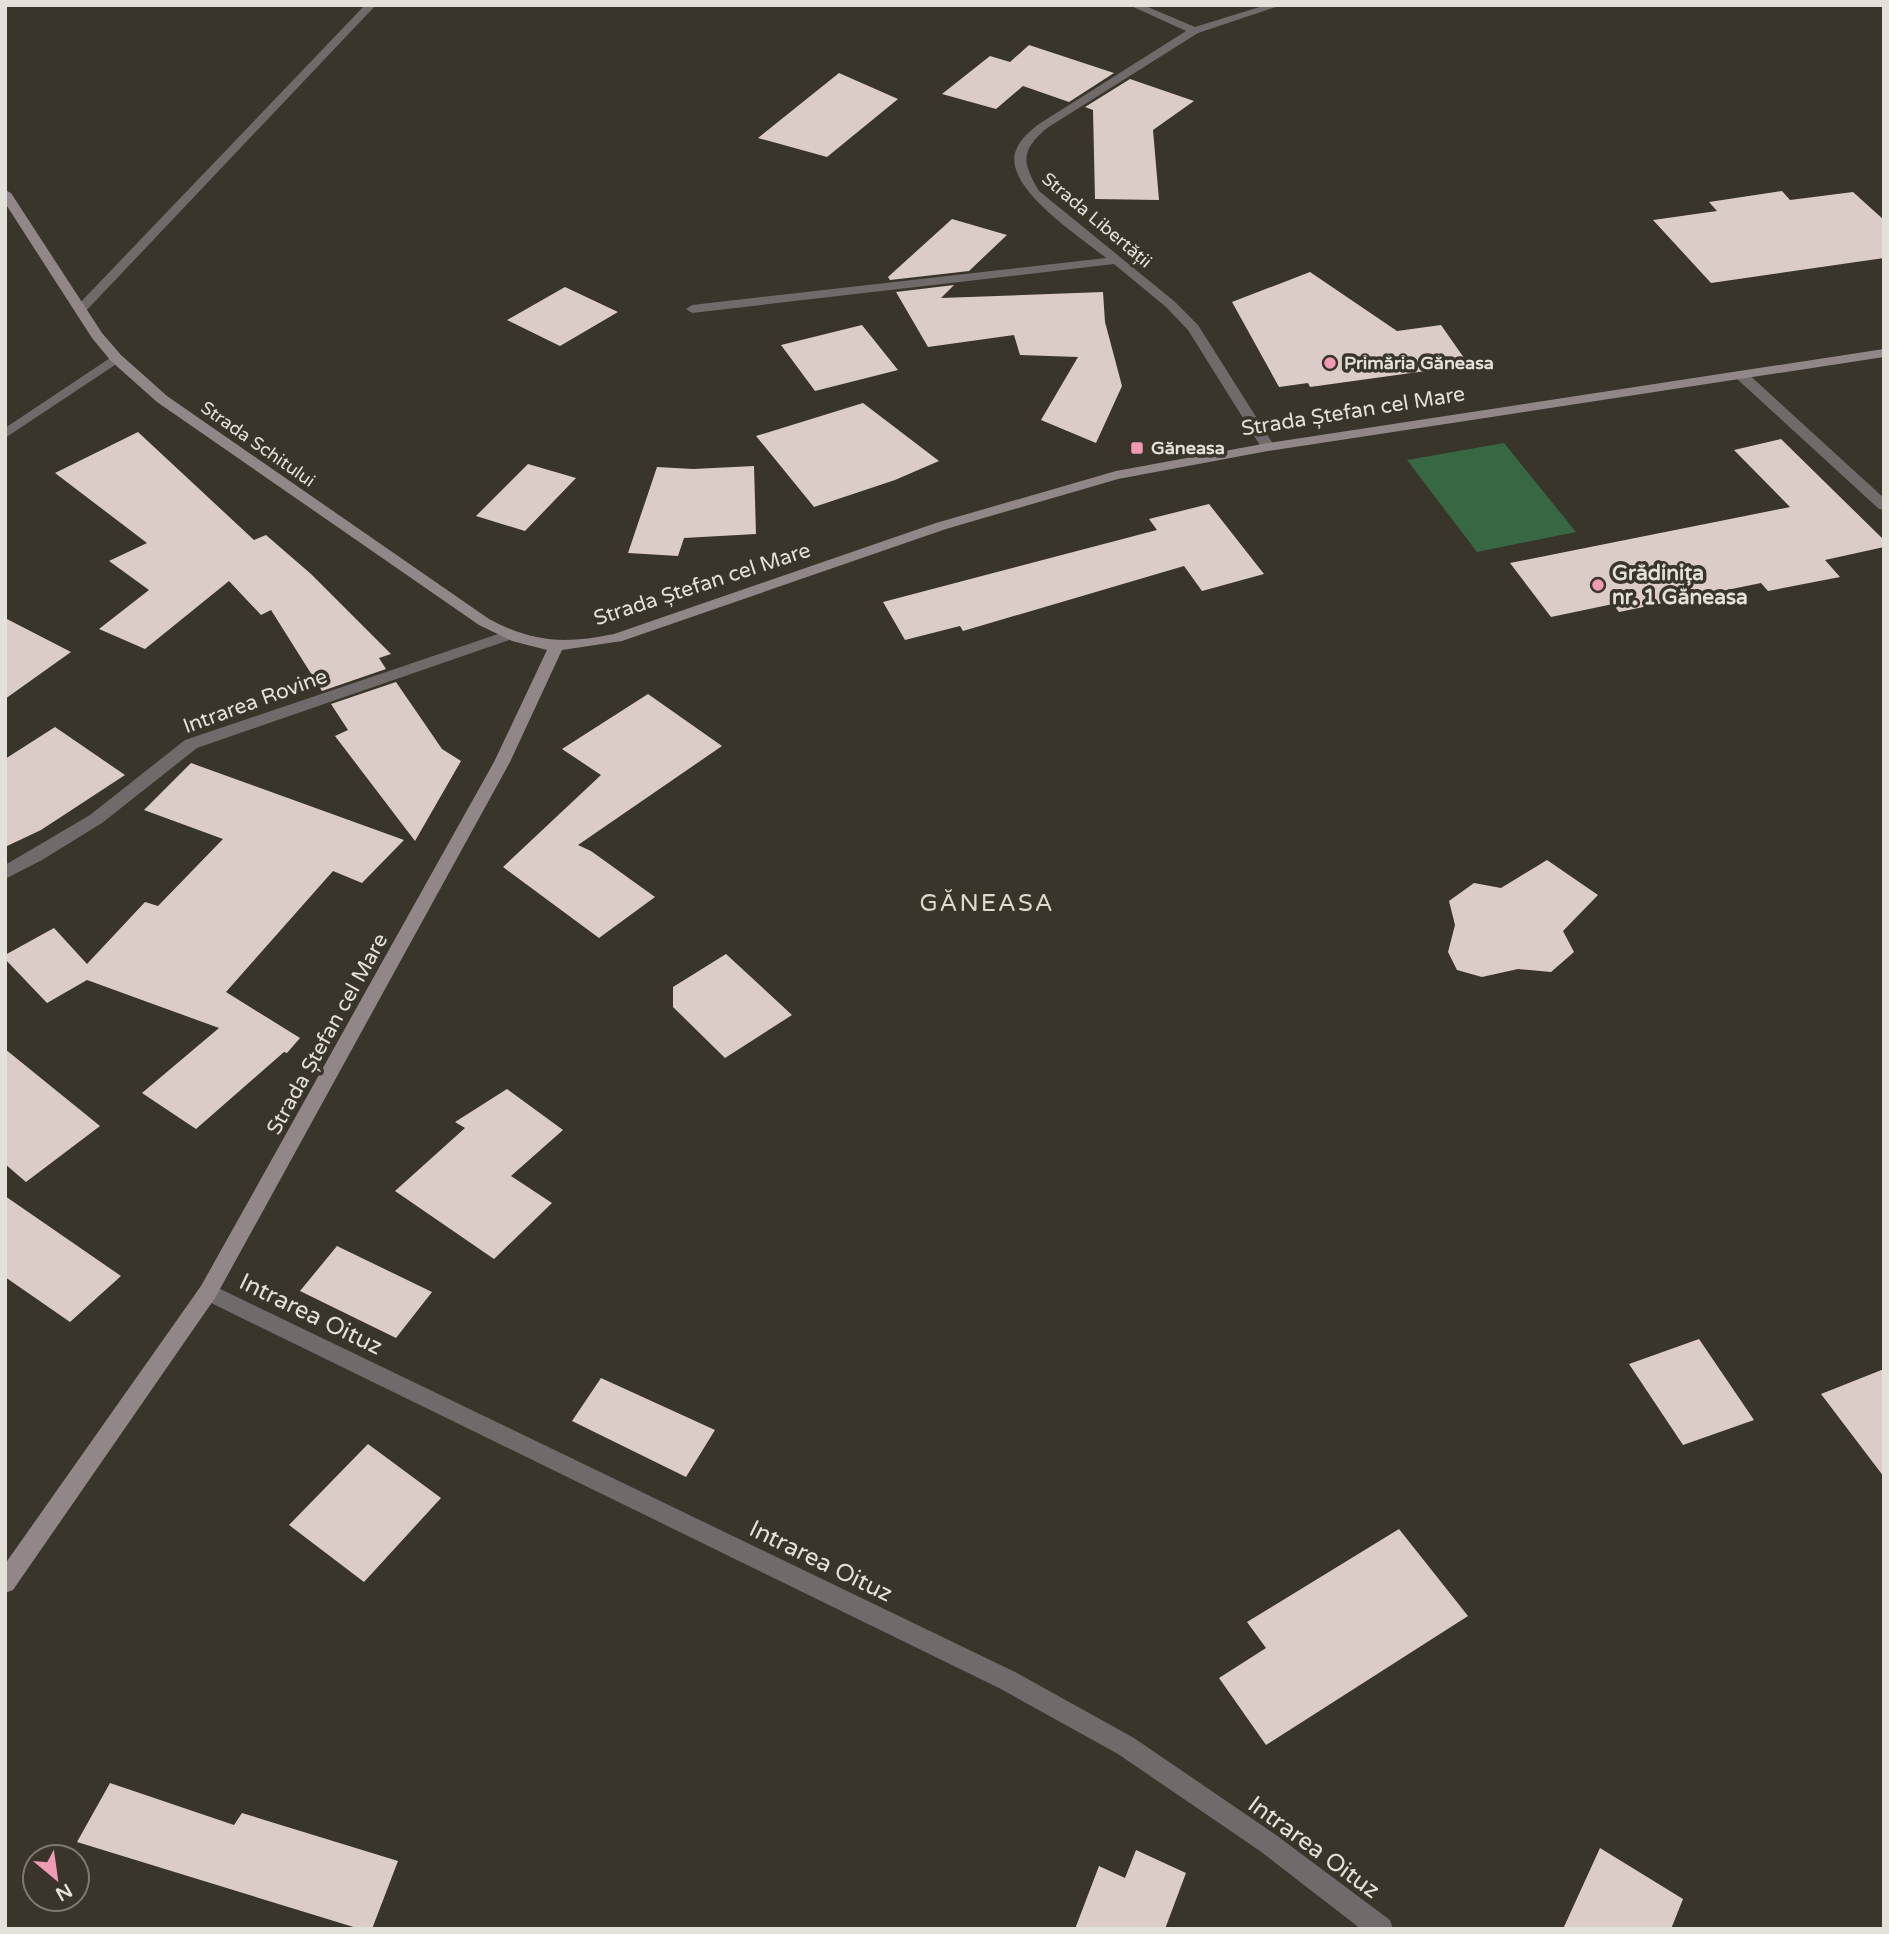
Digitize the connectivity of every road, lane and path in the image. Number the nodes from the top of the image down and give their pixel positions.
1 (371, 5) edge
2 (1134, 5) edge
3 (1277, 5) edge
4 (1194, 32) junction
5 (5, 193) edge
6 (1118, 260) junction
7 (692, 309) dead end
8 (80, 310) junction
9 (1884, 353) edge
10 (116, 358) junction
11 (1741, 375) junction
12 (5, 434) edge
13 (1268, 447) junction
14 (1884, 506) edge
15 (507, 636) junction
16 (556, 647) junction
17 (5, 873) edge
18 (208, 1292) junction
19 (5, 1583) edge
20 (1381, 1929) edge

1 - 8 street
2 - 4 street
3 - 4 street, Strada Libertății
4 - 6 street, Strada Libertății
5 - 8 main road, Strada Schitului
6 - 7 street
6 - 13 street, Strada Libertății
8 - 10 main road, Strada Schitului
9 - 11 main road, Strada Ștefan cel Mare
10 - 12 street
10 - 15 main road, Strada Schitului
11 - 13 main road, Strada Ștefan cel Mare
11 - 14 street
13 - 16 main road, Strada Ștefan cel Mare
15 - 16 main road, Strada Schitului
15 - 17 street, Intrarea Rovine
16 - 18 main road, Strada Ștefan cel Mare
18 - 19 main road, Strada Ștefan cel Mare
18 - 20 street, Intrarea Oituz

